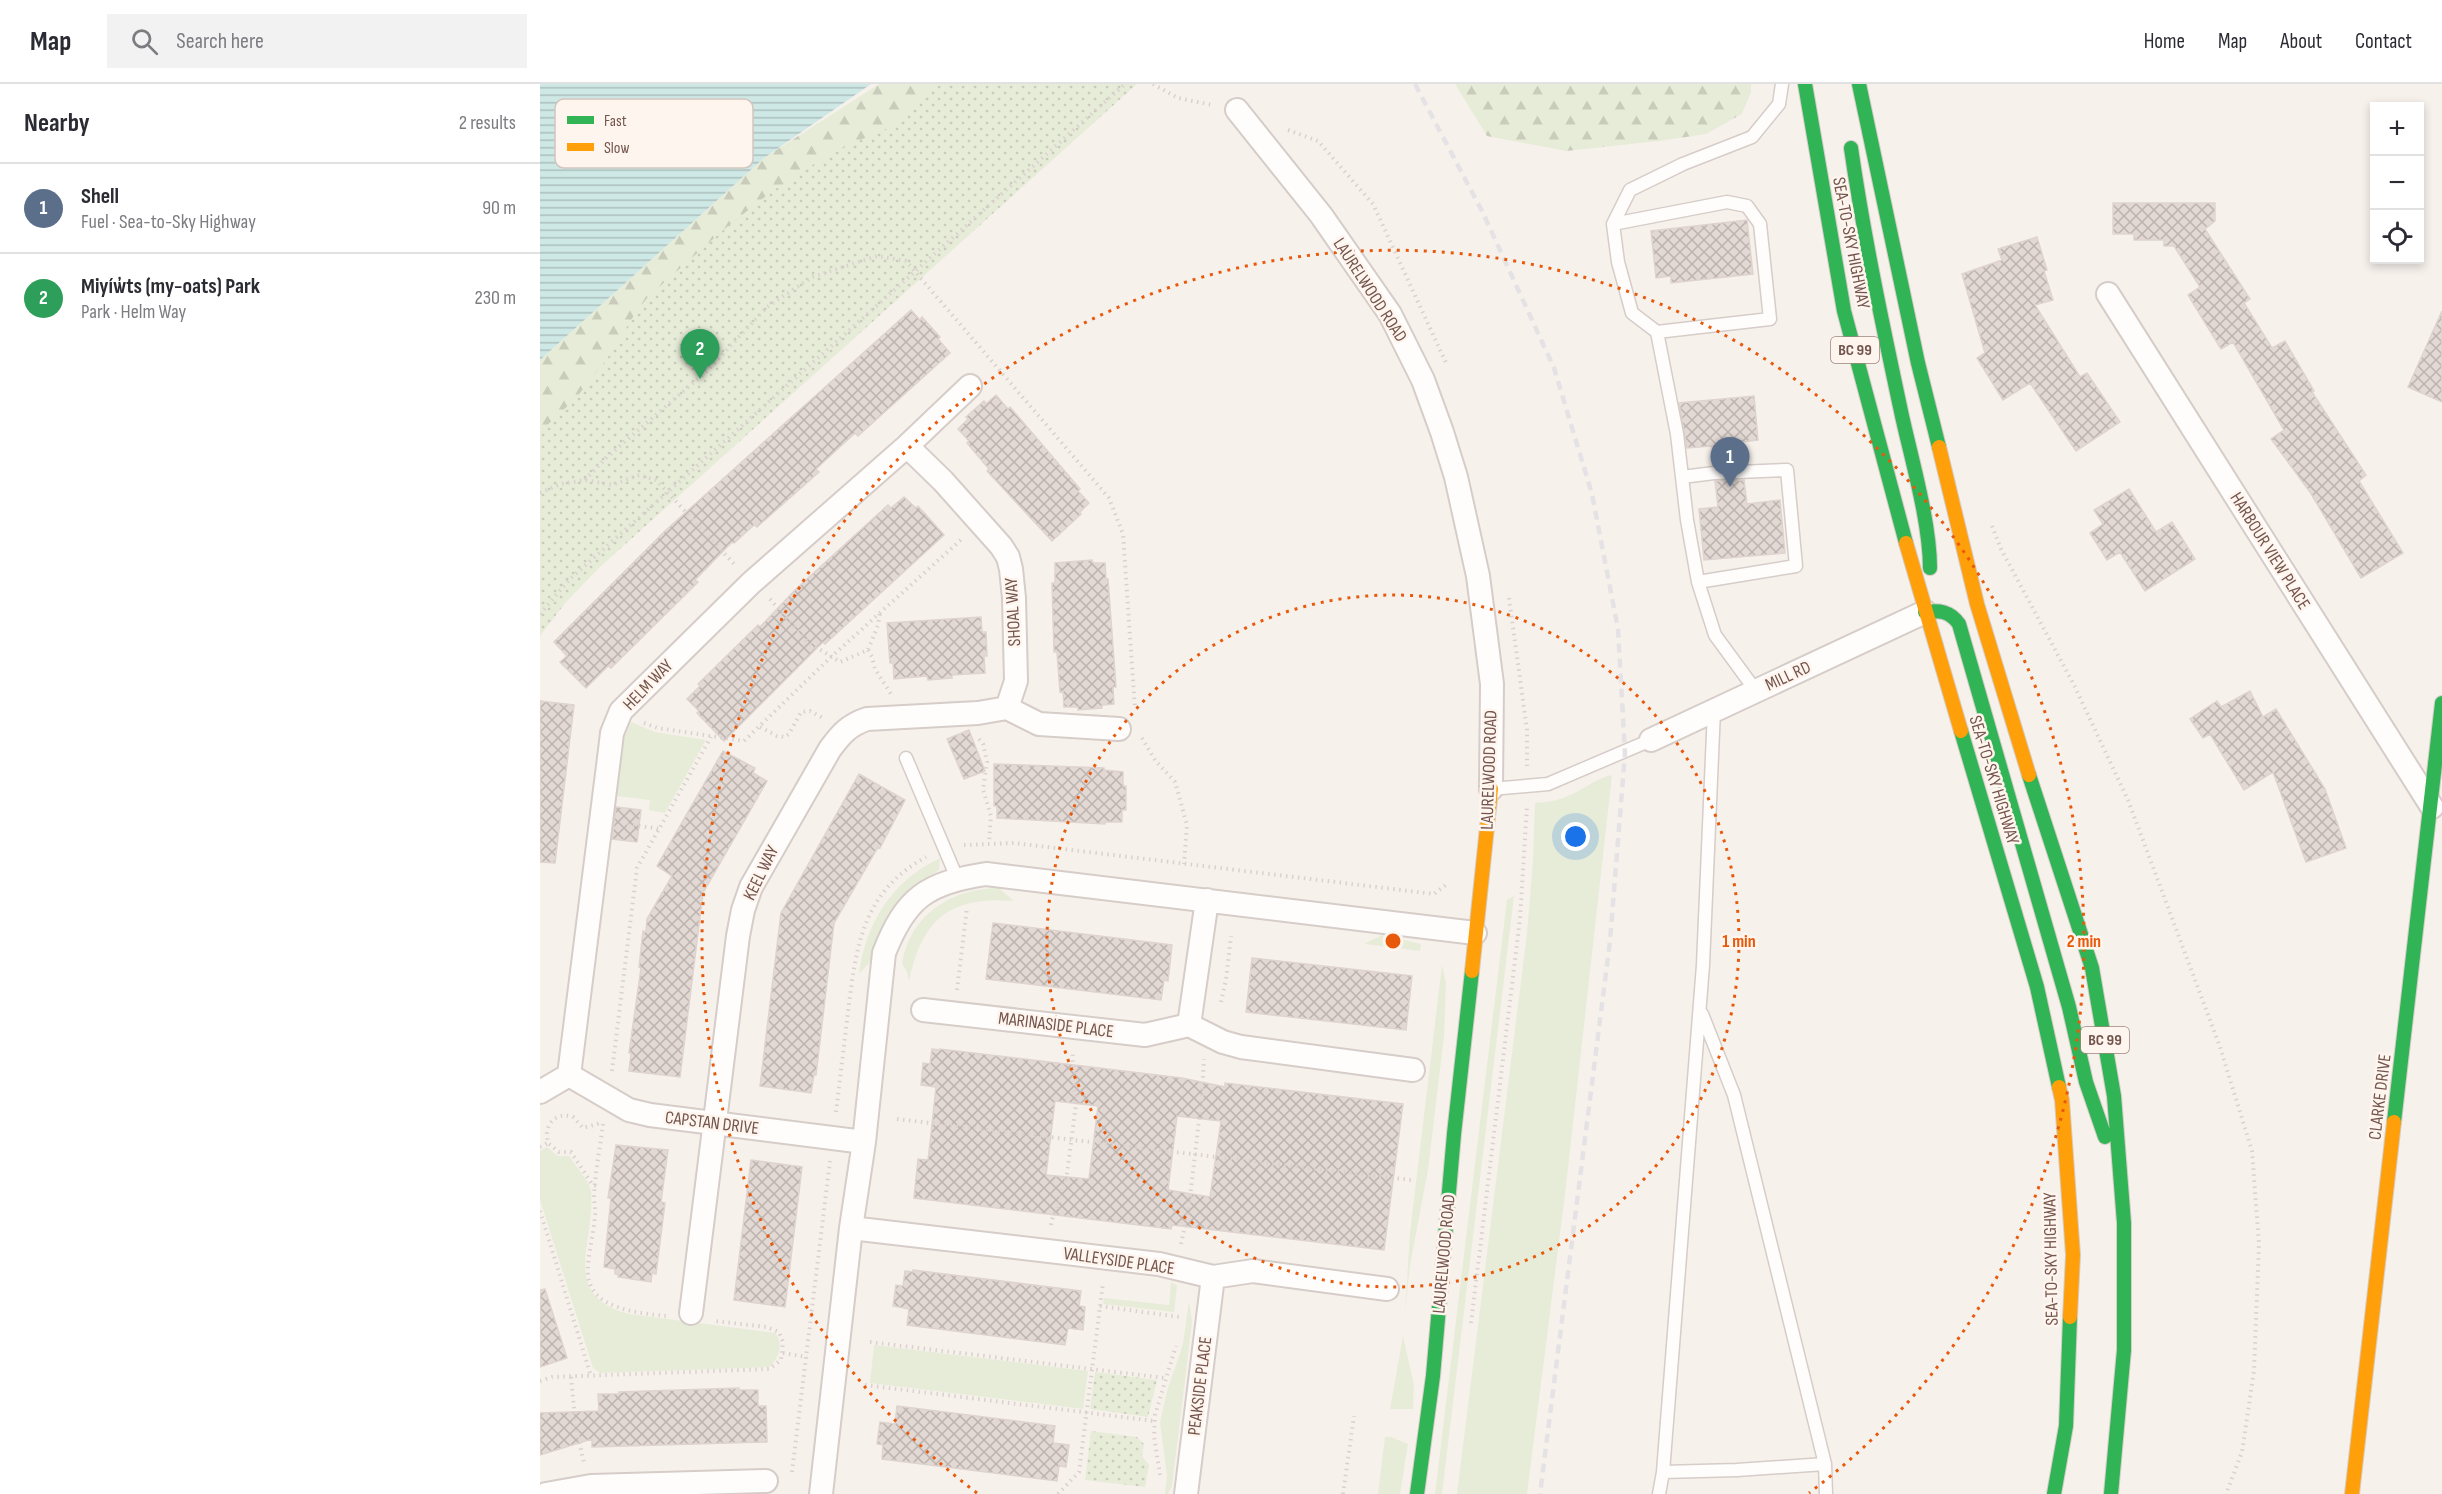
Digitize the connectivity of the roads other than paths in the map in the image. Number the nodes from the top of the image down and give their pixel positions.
1 (1782, 84) edge
2 (1804, 84) edge
3 (1849, 84) edge
4 (1859, 84) edge
5 (1849, 105) dead end
6 (1237, 110) road end
7 (1850, 138) dead end
8 (1613, 224) junction
9 (2108, 294) dead end
10 (1657, 332) junction
11 (970, 386) dead end
12 (907, 446) junction
13 (1682, 477) junction
14 (1698, 582) junction
15 (1924, 612) junction
16 (1756, 691) junction
17 (2442, 704) edge
18 (1006, 708) junction
19 (1714, 710) junction
20 (1119, 729) dead end
21 (1651, 740) joint
22 (906, 758) dead end
23 (1491, 789) junction
24 (2432, 807) junction
25 (957, 878) junction
26 (1207, 900) junction
27 (1476, 933) junction
28 (923, 1010) dead end
29 (1700, 1010) junction
30 (1190, 1025) junction
31 (1413, 1070) dead end
32 (569, 1075) junction
33 (540, 1092) edge
34 (715, 1124) junction
35 (864, 1142) junction
36 (2121, 1178) junction
37 (851, 1228) junction
38 (1213, 1277) junction
39 (1387, 1289) dead end
40 (691, 1317) road end
41 (1826, 1464) junction
42 (1663, 1472) junction
43 (766, 1481) dead end
44 (826, 1493) edge
45 (546, 1494) edge
46 (1186, 1494) edge
47 (1417, 1494) edge
48 (1659, 1494) edge
49 (1826, 1494) edge
50 (2055, 1494) edge
51 (2111, 1494) edge
52 (2352, 1494) edge

1 - 8 lane
2 - 15 main road, SEA-TO-SKY HIGHWAY / BC 99
3 - 5 main road
4 - 36 main road, SEA-TO-SKY HIGHWAY / BC 99
6 - 23 street, LAURELWOOD ROAD
7 - 15 main road
8 - 10 lane
8 - 10 lane
9 - 24 street, HARBOUR VIEW PLACE
10 - 13 lane
11 - 12 street, HELM WAY
12 - 18 street, SHOAL WAY
12 - 32 street, HELM WAY
13 - 14 lane
13 - 14 lane
14 - 16 lane
15 - 16 street, MILL RD
15 - 36 main road
15 - 50 main road, SEA-TO-SKY HIGHWAY / BC 99
16 - 19 street, MILL RD
17 - 24 main road, CLARKE DRIVE
18 - 20 street
18 - 34 street, KEEL WAY
19 - 21 street, MILL RD
19 - 29 lane
21 - 23 lane
22 - 25 lane
23 - 27 main road, LAURELWOOD ROAD
24 - 52 main road, CLARKE DRIVE
25 - 26 street
25 - 35 street
26 - 27 street
26 - 30 street
27 - 47 main road, LAURELWOOD ROAD
28 - 30 street, MARINASIDE PLACE
29 - 41 lane
29 - 42 lane
30 - 31 street
32 - 33 street
32 - 34 street, CAPSTAN DRIVE
34 - 35 street, CAPSTAN DRIVE
34 - 40 street, KEEL WAY
35 - 37 street
36 - 51 main road, SEA-TO-SKY HIGHWAY / BC 99
37 - 38 street, VALLEYSIDE PLACE
37 - 44 street
38 - 39 street, VALLEYSIDE PLACE
38 - 46 street, PEAKSIDE PLACE
41 - 42 lane
41 - 49 lane
42 - 48 lane
43 - 45 street

